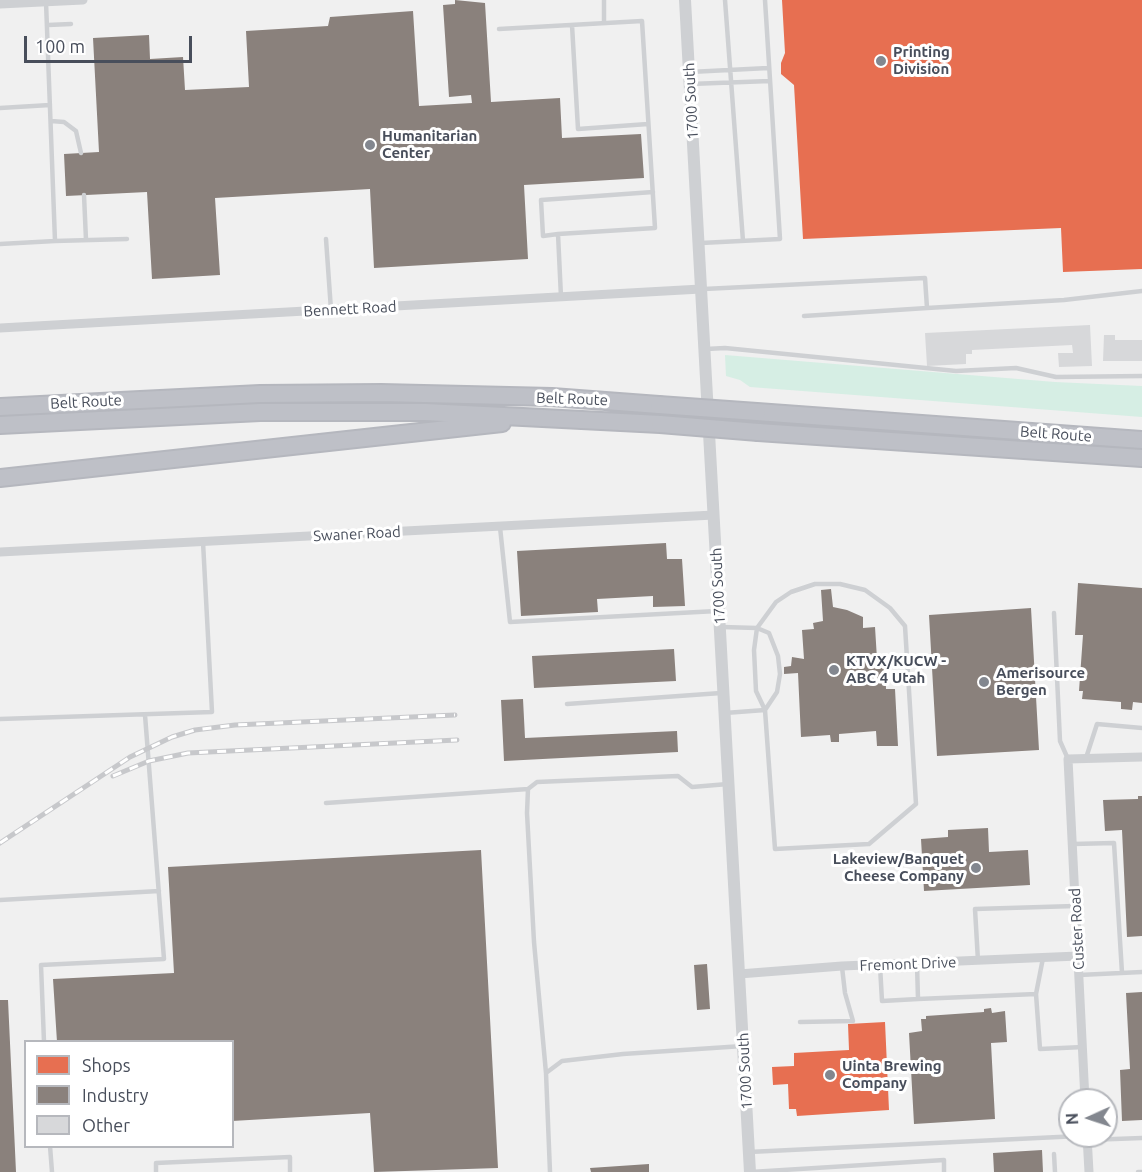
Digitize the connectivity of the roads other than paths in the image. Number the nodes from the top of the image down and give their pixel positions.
1 (83, 0) edge
2 (604, 0) edge
3 (685, 0) edge
4 (725, 0) edge
5 (765, 0) edge
6 (46, 2) junction
7 (0, 4) edge
8 (604, 23) junction
9 (71, 24) dead end
10 (48, 25) junction
11 (572, 25) junction
12 (499, 29) dead end
13 (768, 68) junction
14 (732, 70) junction
15 (690, 78) junction
16 (770, 81) junction
17 (733, 82) junction
18 (50, 105) junction
19 (0, 108) edge
20 (51, 121) junction
21 (648, 124) junction
22 (81, 153) dead end
23 (652, 192) junction
24 (84, 195) dead end
25 (558, 234) junction
26 (127, 239) dead end
27 (326, 239) dead end
28 (86, 240) junction
29 (55, 241) junction
30 (743, 241) junction
31 (698, 243) junction
32 (0, 244) edge
33 (701, 289) junction
34 (1142, 291) edge
35 (561, 297) junction
36 (927, 308) junction
37 (331, 310) junction
38 (804, 315) dead end
39 (0, 328) edge
40 (704, 349) junction
41 (1142, 376) edge
42 (0, 399) edge
43 (73, 402) junction
44 (0, 407) edge
45 (557, 417) junction
46 (0, 425) edge
47 (1142, 434) edge
48 (1107, 437) junction
49 (1142, 440) edge
50 (1142, 458) edge
51 (0, 478) edge
52 (714, 515) junction
53 (500, 527) junction
54 (203, 542) junction
55 (0, 552) edge
56 (719, 611) junction
57 (1054, 613) dead end
58 (720, 627) junction
59 (757, 628) junction
60 (724, 693) junction
61 (567, 704) dead end
62 (765, 710) junction
63 (725, 713) junction
64 (145, 715) junction
65 (0, 719) edge
66 (1142, 729) edge
67 (1142, 757) edge
68 (1086, 758) junction
69 (1068, 759) junction
70 (729, 784) junction
71 (528, 789) junction
72 (326, 803) dead end
73 (1072, 844) junction
74 (159, 891) junction
75 (0, 900) edge
76 (1075, 906) junction
77 (1078, 956) junction
78 (1044, 958) junction
79 (978, 961) junction
80 (917, 964) junction
81 (842, 966) junction
82 (880, 966) junction
83 (1142, 972) edge
84 (1122, 973) junction
85 (739, 974) junction
86 (1079, 975) junction
87 (1036, 994) junction
88 (918, 999) junction
89 (800, 1022) dead end
90 (44, 1040) edge
91 (744, 1046) junction
92 (1083, 1047) junction
93 (546, 1073) junction
94 (1085, 1088) edge
95 (1058, 1138) edge
96 (1118, 1138) edge
97 (1142, 1138) edge
98 (50, 1148) edge
99 (1086, 1148) edge
100 (749, 1152) junction
101 (1054, 1154) dead end
102 (789, 1171) edge
103 (52, 1172) edge
104 (156, 1172) edge
105 (290, 1172) edge
106 (550, 1172) edge
107 (750, 1172) edge
108 (944, 1172) edge
109 (1055, 1172) edge
110 (1089, 1172) edge

1 - 6 street
2 - 8 lane
3 - 15 street, 1700 South
4 - 14 lane
5 - 13 lane
6 - 7 street
6 - 10 lane
8 - 11 lane
8 - 21 lane
9 - 10 lane
10 - 18 lane
11 - 12 lane
11 - 21 lane
13 - 14 lane
13 - 16 lane
14 - 15 lane
14 - 17 lane
15 - 17 lane
15 - 31 street, 1700 South
16 - 17 lane
16 - 30 lane
17 - 30 lane
18 - 19 lane
18 - 20 lane
20 - 22 lane
20 - 29 lane
21 - 23 lane
23 - 25 lane
23 - 25 lane
24 - 28 lane
25 - 35 lane
26 - 28 lane
27 - 37 lane
28 - 29 lane
29 - 32 lane
30 - 31 lane
31 - 33 street, 1700 South
33 - 35 street, Bennett Road
33 - 36 lane
33 - 40 street, 1700 South
34 - 36 lane
35 - 37 street, Bennett Road
36 - 38 lane
37 - 39 street, Bennett Road
40 - 41 lane
40 - 52 street, 1700 South
42 - 43 highway
43 - 44 highway, Belt Route
43 - 48 highway, Belt Route, bridge
45 - 46 highway, Belt Route
45 - 50 highway, Belt Route, bridge
45 - 51 highway
47 - 48 highway
48 - 49 highway, Belt Route
52 - 53 street, Swaner Road
52 - 56 street, 1700 South
53 - 54 street, Swaner Road
53 - 56 lane
54 - 55 street, Swaner Road
54 - 64 lane
56 - 58 street, 1700 South
57 - 69 lane
58 - 59 lane
58 - 60 street, 1700 South
59 - 62 lane
59 - 62 lane
59 - 62 lane
60 - 61 lane
60 - 63 street, 1700 South
62 - 63 lane
63 - 70 street, 1700 South
64 - 65 lane
64 - 74 lane
66 - 68 lane
67 - 68 street
68 - 69 street
69 - 73 street, Custer Road
70 - 71 lane
70 - 85 street, 1700 South
71 - 72 lane
71 - 93 lane
73 - 76 street, Custer Road
73 - 84 lane
74 - 75 lane
74 - 90 lane
76 - 77 street, Custer Road
76 - 79 lane
77 - 78 street, Fremont Drive
77 - 86 street, Custer Road
78 - 79 street, Fremont Drive
78 - 87 lane
79 - 80 street, Fremont Drive
80 - 82 street, Fremont Drive
80 - 88 lane
81 - 82 street, Fremont Drive
81 - 85 street, Fremont Drive
81 - 89 lane
82 - 88 lane
83 - 84 lane
84 - 86 lane
85 - 91 street, 1700 South
86 - 92 street, Custer Road
87 - 88 lane
87 - 92 lane
91 - 93 lane
91 - 100 street, 1700 South
92 - 94 street, Custer Road
93 - 106 lane
95 - 100 lane
96 - 97 lane
98 - 103 lane
99 - 110 street
100 - 107 street, 1700 South
101 - 109 lane
102 - 107 lane
102 - 108 lane
104 - 105 lane

